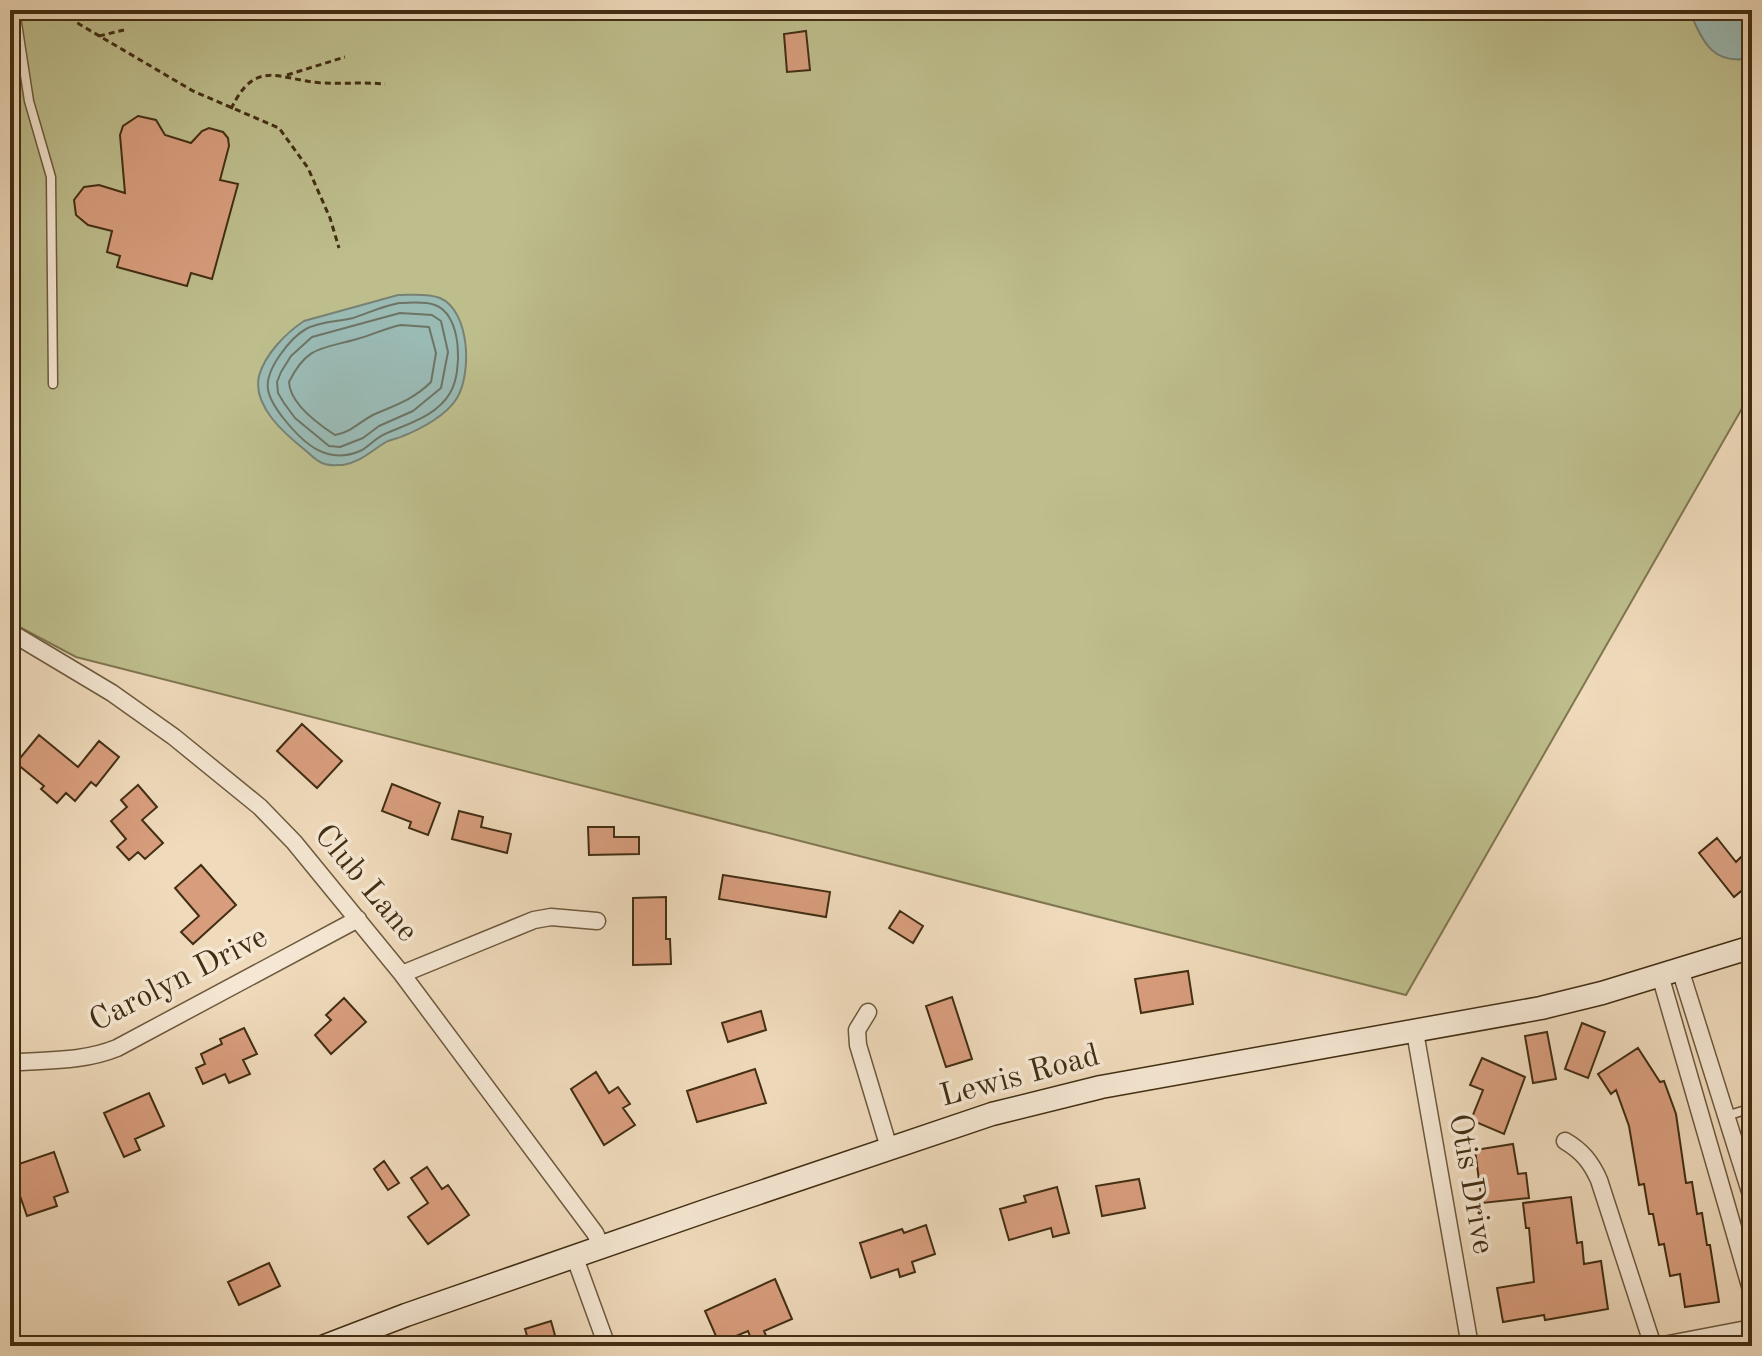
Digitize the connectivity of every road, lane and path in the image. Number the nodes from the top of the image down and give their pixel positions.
1 (15, 10) edge
2 (62, 10) edge
3 (124, 30) dead end
4 (99, 36) junction
5 (345, 57) dead end
6 (287, 75) junction
7 (385, 84) dead end
8 (231, 109) junction
9 (339, 248) dead end
10 (53, 384) dead end
11 (10, 632) edge
12 (358, 919) junction
13 (597, 921) dead end
14 (1752, 947) edge
15 (1670, 972) junction
16 (402, 974) junction
17 (868, 1012) dead end
18 (1752, 1012) edge
19 (1752, 1028) edge
20 (1415, 1032) junction
21 (18, 1062) dead end
22 (1752, 1108) edge
23 (1726, 1116) junction
24 (1565, 1141) dead end
25 (889, 1148) junction
26 (1752, 1198) edge
27 (602, 1248) junction
28 (575, 1258) junction
29 (1752, 1293) edge
30 (1752, 1328) edge
31 (325, 1346) edge
32 (607, 1346) edge
33 (1470, 1346) edge
34 (1655, 1346) edge

1 - 10 lane
2 - 4 path
3 - 4 path
4 - 8 path
5 - 6 path
6 - 7 path
6 - 8 path
8 - 9 path
11 - 12 street, Club Lane
12 - 16 street, Club Lane
12 - 21 street, Carolyn Drive
13 - 16 street
14 - 15 street, Lewis Road
15 - 20 street, Lewis Road
15 - 23 street
15 - 29 street
16 - 27 street, Club Lane
17 - 25 street
18 - 19 street
20 - 25 street, Lewis Road
20 - 33 street, Otis Drive
22 - 23 lane
23 - 26 street
24 - 34 street
25 - 27 street, Lewis Road
27 - 28 street, Lewis Road
28 - 31 street, Lewis Road
28 - 32 street
30 - 34 street

